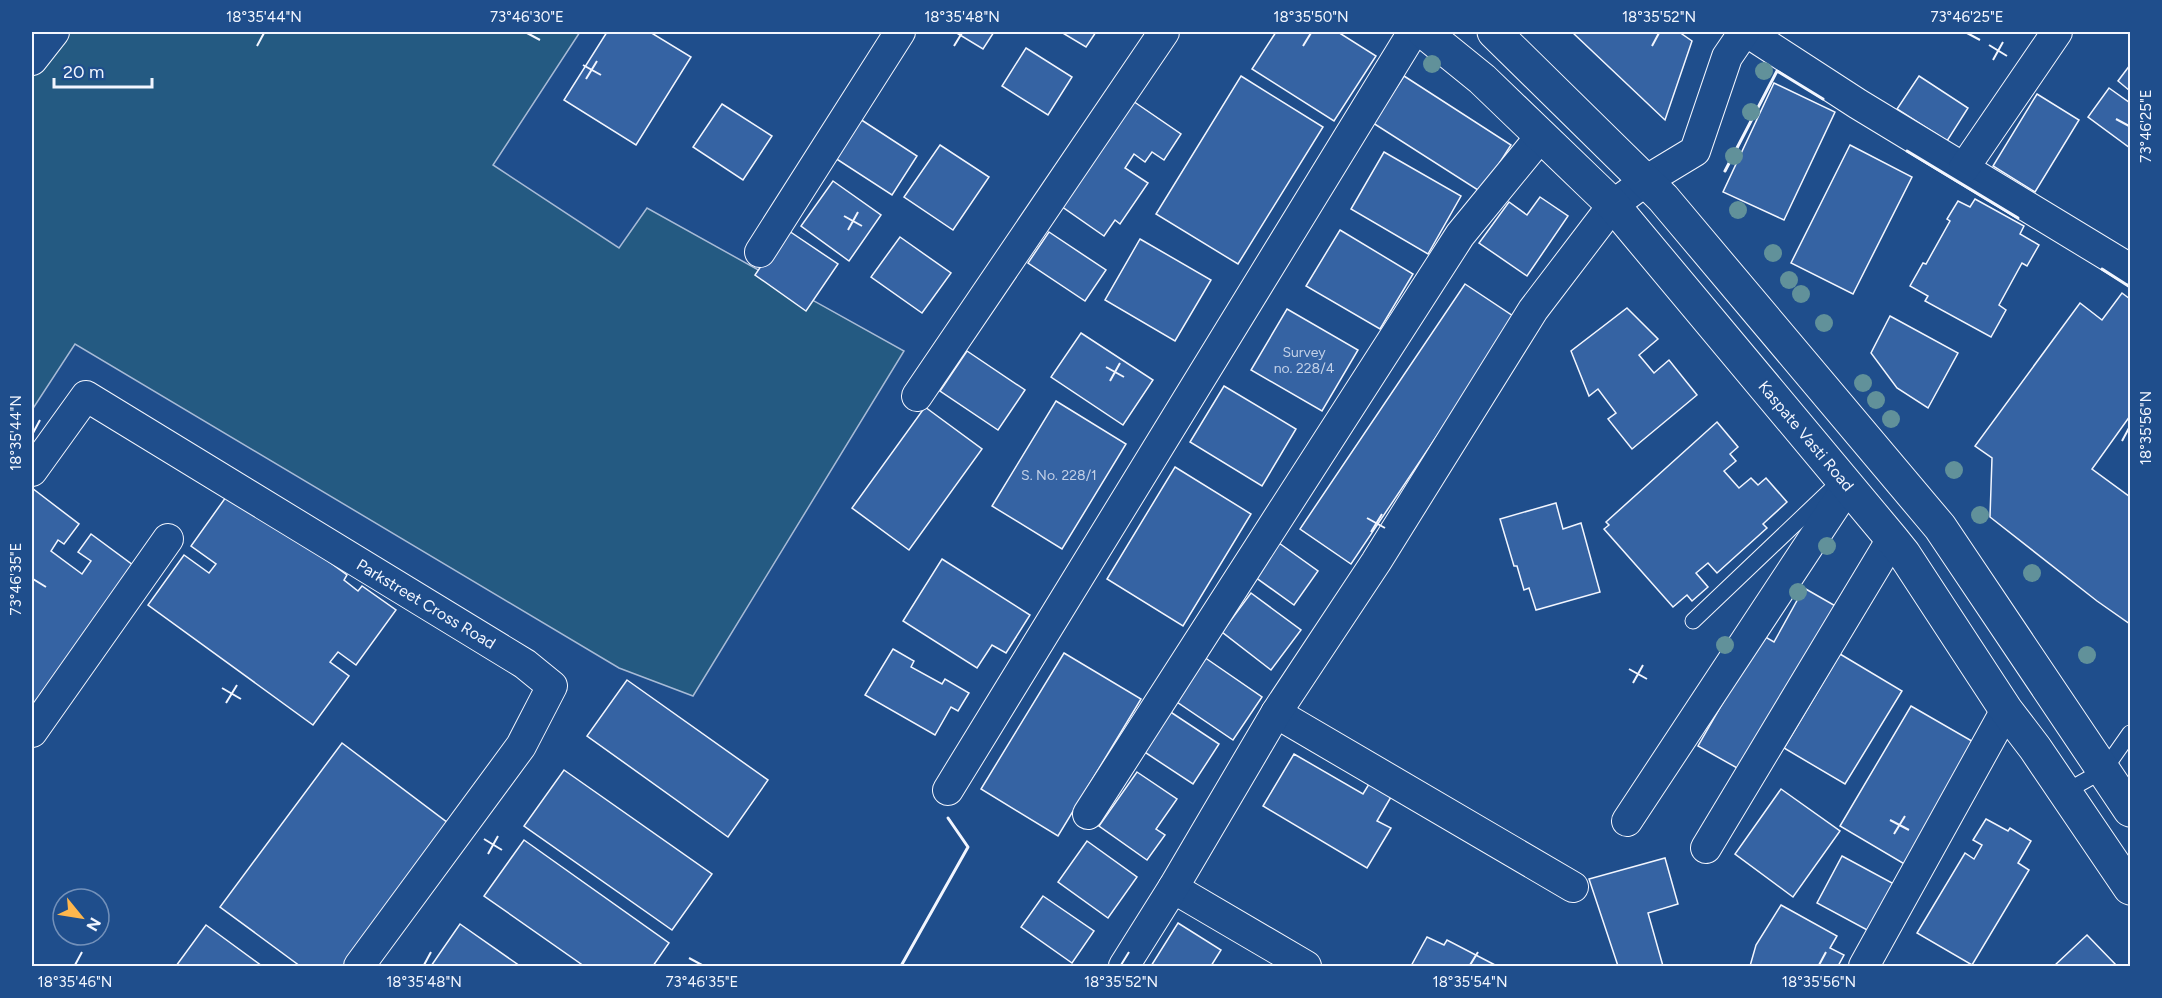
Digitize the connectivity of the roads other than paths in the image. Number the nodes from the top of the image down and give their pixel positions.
1 (54, 32) edge
2 (900, 32) edge
3 (1164, 32) edge
4 (1413, 32) edge
5 (1424, 32) edge
6 (1494, 32) edge
7 (1746, 32) edge
8 (2057, 32) edge
9 (32, 60) edge
10 (1541, 136) junction
11 (1964, 168) junction
12 (1647, 180) junction
13 (1612, 205) junction
14 (760, 252) dead end
15 (2130, 269) edge
16 (917, 396) dead end
17 (32, 471) edge
18 (1845, 483) junction
19 (168, 539) dead end
20 (1892, 539) junction
21 (1692, 621) dead end
22 (2006, 710) junction
23 (1276, 713) junction
24 (32, 732) edge
25 (2130, 733) edge
26 (2104, 770) junction
27 (948, 790) dead end
28 (2065, 792) junction
29 (2130, 810) edge
30 (1088, 814) dead end
31 (1627, 821) dead end
32 (1706, 848) dead end
33 (1573, 887) dead end
34 (1173, 888) junction
35 (2130, 888) edge
36 (358, 966) edge
37 (1124, 966) edge
38 (1306, 966) edge
39 (1864, 966) edge

1 - 9 street
2 - 14 street
3 - 16 street
4 - 27 street
5 - 10 main road, Kaspate Vasti Road
6 - 12 main road
7 - 11 street
7 - 12 street
8 - 11 street
10 - 13 main road, Kaspate Vasti Road
10 - 30 street
11 - 15 street
12 - 13 street
12 - 26 main road
13 - 18 main road, Kaspate Vasti Road
13 - 23 street
17 - 36 street, Parkstreet Cross Road
18 - 20 main road, Kaspate Vasti Road
18 - 21 lane
18 - 31 street
19 - 24 street
20 - 22 main road, Kaspate Vasti Road
20 - 32 street
22 - 28 main road, Kaspate Vasti Road
22 - 39 street
23 - 33 street
23 - 34 street
25 - 26 lane
26 - 28 lane
26 - 29 main road
28 - 35 main road, Kaspate Vasti Road
34 - 37 street
34 - 38 street

